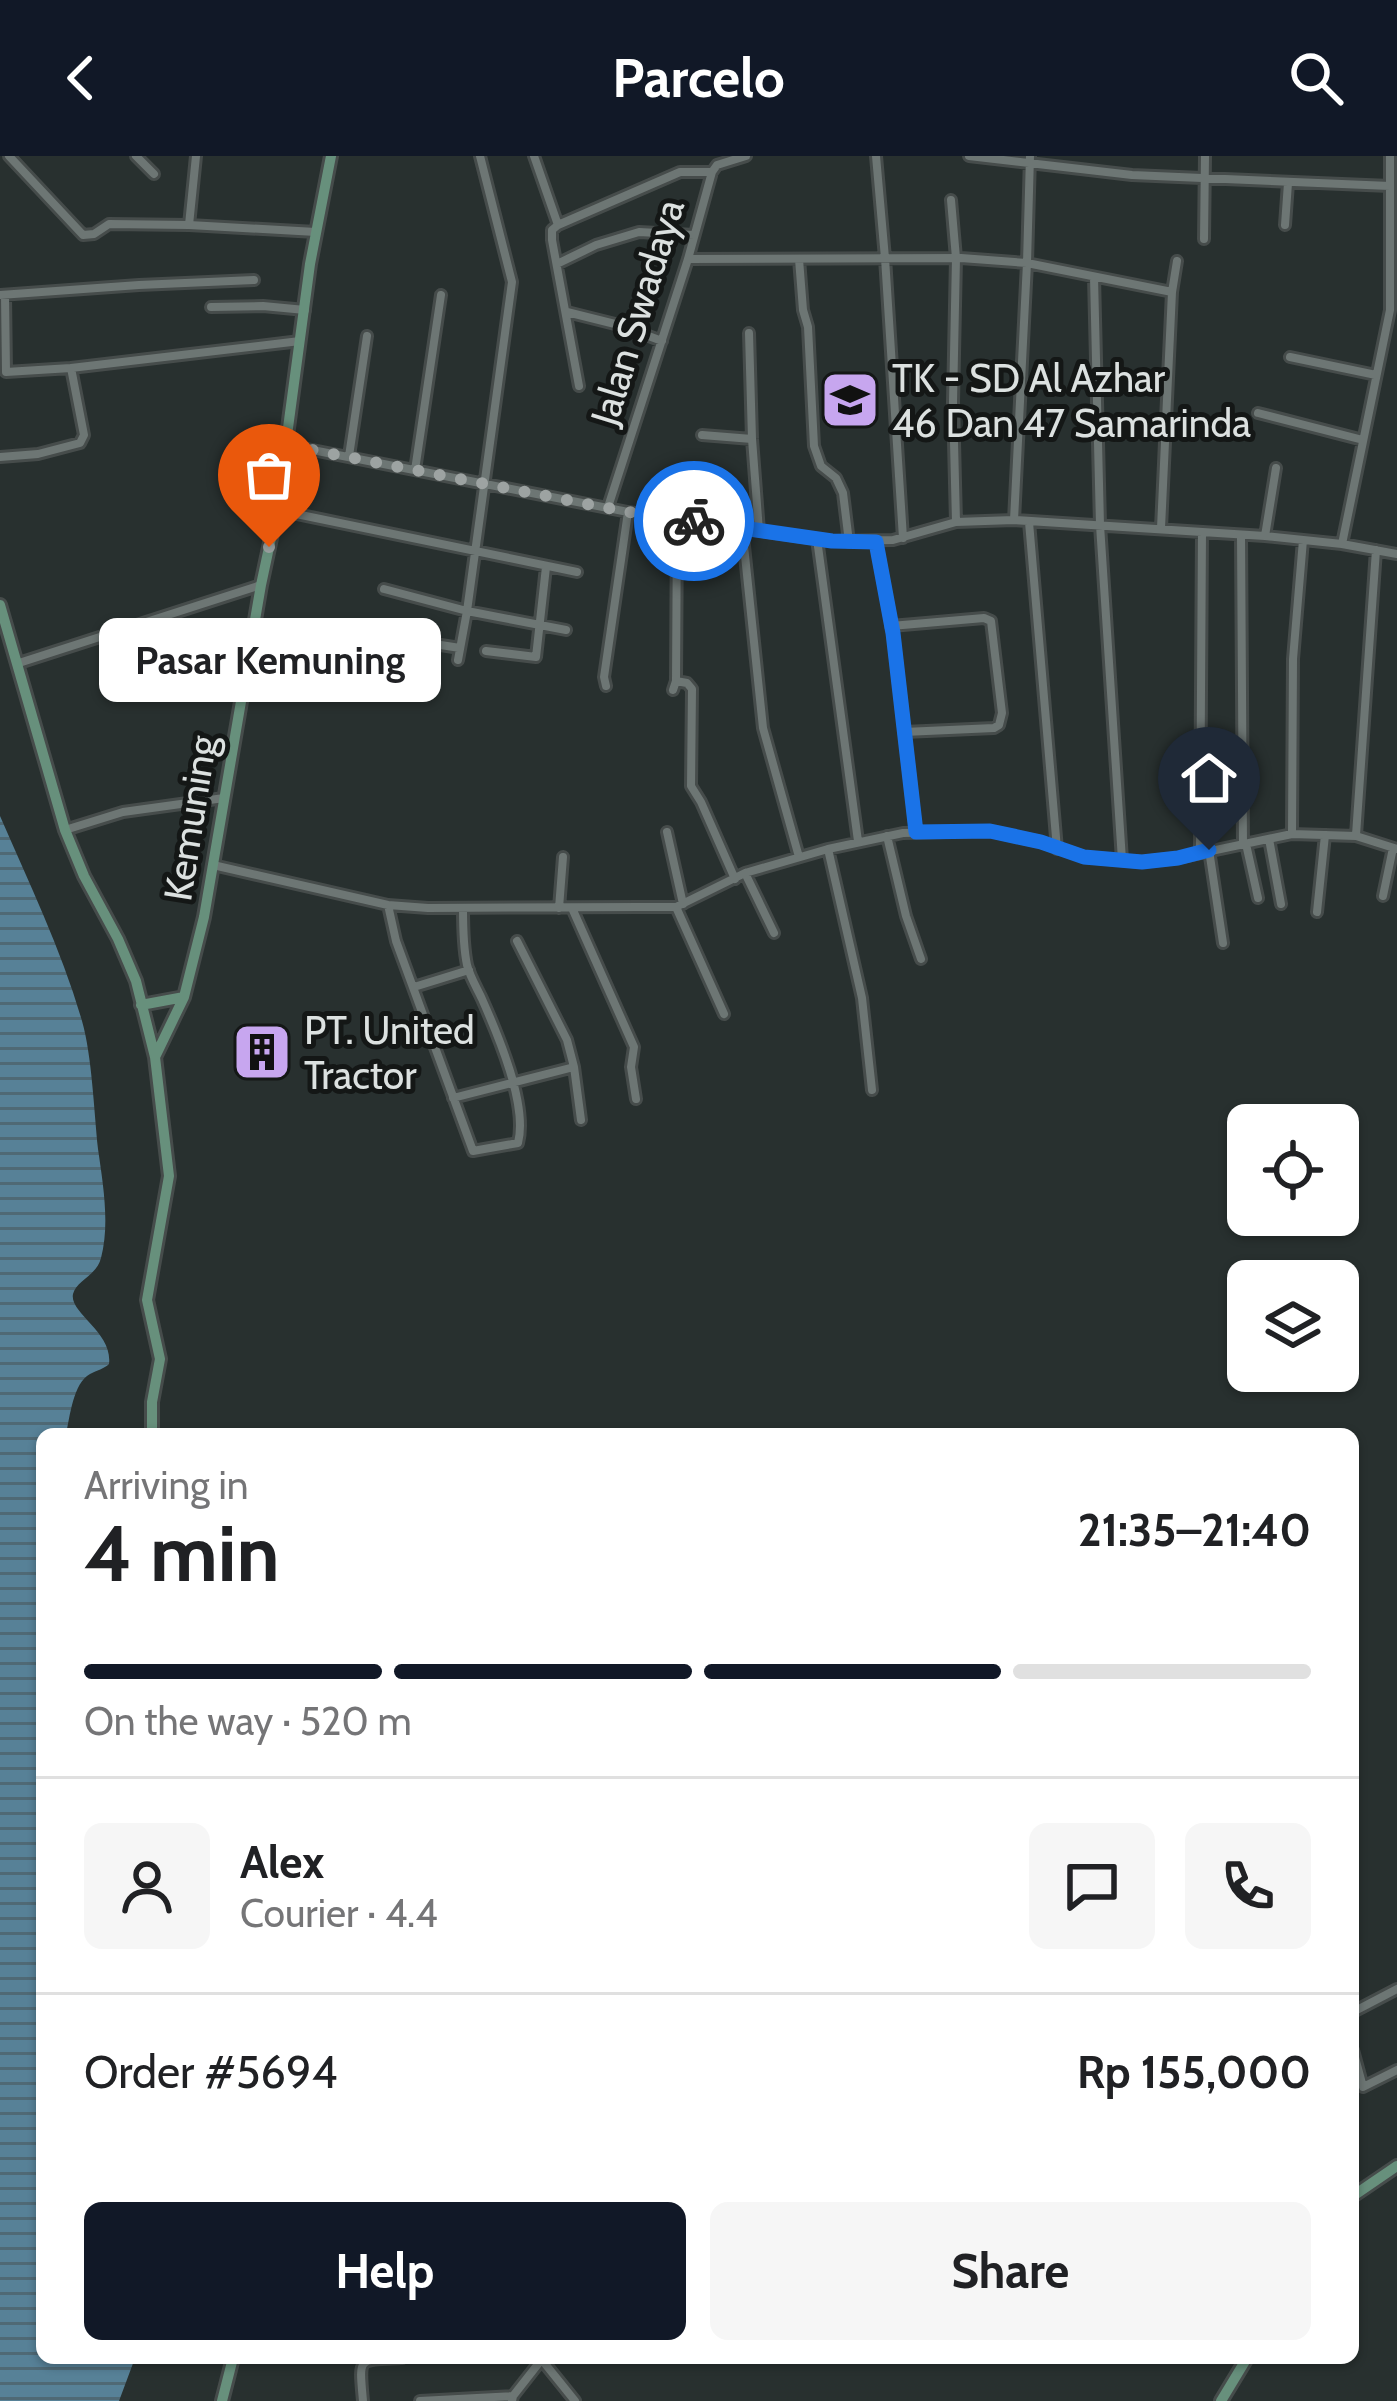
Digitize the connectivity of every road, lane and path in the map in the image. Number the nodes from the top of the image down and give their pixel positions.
1 (9, 156) edge
2 (136, 156) edge
3 (196, 156) edge
4 (331, 156) edge
5 (480, 156) edge
6 (534, 156) edge
7 (746, 156) edge
8 (876, 156) edge
9 (969, 156) edge
10 (1204, 156) edge
11 (1390, 156) edge
12 (1029, 159) edge
13 (712, 172) junction
14 (154, 175) dead end
15 (1204, 180) junction
16 (1288, 183) junction
17 (1390, 186) junction
18 (951, 200) dead end
19 (189, 225) junction
20 (558, 225) junction
21 (1285, 225) dead end
22 (316, 232) junction
23 (694, 235) junction
24 (1204, 239) dead end
25 (885, 258) junction
26 (956, 258) junction
27 (688, 259) junction
28 (799, 259) junction
29 (1177, 261) dead end
30 (1027, 263) junction
31 (557, 264) junction
32 (1094, 277) junction
33 (254, 280) dead end
34 (1172, 292) junction
35 (3, 295) edge
36 (441, 295) dead end
37 (1393, 301) edge
38 (211, 307) dead end
39 (306, 310) junction
40 (567, 313) junction
41 (748, 333) dead end
42 (368, 336) dead end
43 (300, 341) junction
44 (662, 341) junction
45 (1290, 358) dead end
46 (71, 368) junction
47 (1376, 375) junction
48 (580, 386) dead end
49 (1258, 413) dead end
50 (702, 435) dead end
51 (752, 439) junction
52 (1363, 440) junction
53 (287, 445) junction
54 (349, 456) junction
55 (0, 458) edge
56 (1276, 468) dead end
57 (415, 470) junction
58 (484, 483) junction
59 (608, 507) junction
60 (277, 509) junction
61 (628, 512) junction
62 (677, 519) junction
63 (1014, 520) junction
64 (1029, 521) junction
65 (956, 522) junction
66 (1100, 525) junction
67 (742, 527) junction
68 (1161, 528) junction
69 (759, 531) junction
70 (1202, 532) junction
71 (1241, 535) junction
72 (1265, 536) junction
73 (903, 538) junction
74 (817, 539) junction
75 (1303, 540) junction
76 (849, 542) junction
77 (876, 542) junction
78 (1342, 544) junction
79 (1376, 550) junction
80 (475, 552) junction
81 (1397, 554) edge
82 (546, 567) junction
83 (578, 572) dead end
84 (261, 585) junction
85 (384, 589) dead end
86 (0, 605) edge
87 (467, 611) junction
88 (891, 626) junction
89 (541, 627) junction
90 (566, 631) dead end
91 (402, 638) dead end
92 (460, 648) junction
93 (485, 651) dead end
94 (458, 660) dead end
95 (19, 663) junction
96 (606, 686) dead end
97 (904, 732) junction
98 (224, 798) junction
99 (65, 830) junction
100 (667, 832) dead end
101 (916, 832) junction
102 (1292, 834) junction
103 (1325, 835) junction
104 (887, 836) junction
105 (1355, 836) junction
106 (1269, 839) junction
107 (858, 841) junction
108 (1245, 844) junction
109 (828, 849) junction
110 (1057, 849) junction
111 (1395, 849) edge
112 (1204, 851) junction
113 (563, 857) dead end
114 (799, 857) junction
115 (1122, 860) junction
116 (213, 866) junction
117 (740, 876) junction
118 (1383, 896) dead end
119 (1258, 898) dead end
120 (388, 904) junction
121 (1281, 904) dead end
122 (680, 905) junction
123 (463, 908) junction
124 (560, 908) junction
125 (572, 908) junction
126 (1316, 912) dead end
127 (774, 933) dead end
128 (517, 941) dead end
129 (1222, 943) dead end
130 (921, 958) dead end
131 (469, 970) junction
132 (414, 986) junction
133 (184, 997) junction
134 (142, 1005) junction
135 (724, 1014) dead end
136 (155, 1057) junction
137 (574, 1067) junction
138 (512, 1082) junction
139 (872, 1090) dead end
140 (454, 1098) junction
141 (636, 1099) dead end
142 (581, 1120) dead end
143 (152, 1428) edge
144 (1397, 1989) edge
145 (1359, 2009) edge
146 (1397, 2070) edge
147 (1359, 2089) edge
148 (1397, 2166) edge
149 (1359, 2191) edge
150 (231, 2364) edge
151 (362, 2364) edge
152 (538, 2364) edge
153 (546, 2364) edge
154 (1243, 2364) edge
155 (513, 2398) edge
156 (222, 2401) edge
157 (364, 2401) edge
158 (420, 2401) edge
159 (575, 2401) edge
160 (1221, 2401) edge

1 - 19 street
2 - 14 street
3 - 19 street
4 - 22 main road, Kemuning
5 - 58 street
6 - 20 street
7 - 13 street, Jalan Swadaya
8 - 25 street
9 - 12 street
10 - 15 street
11 - 17 street
12 - 15 street
12 - 30 street
13 - 20 street
13 - 23 street, Jalan Swadaya
15 - 16 street
15 - 24 street
16 - 17 street
16 - 21 street
17 - 37 street
18 - 26 street
19 - 22 street
20 - 31 street
22 - 39 main road, Kemuning
23 - 27 street, Jalan Swadaya
23 - 31 street
25 - 26 street
25 - 28 street
25 - 73 street
26 - 30 street
26 - 65 street
27 - 28 street
27 - 44 street, Jalan Swadaya
28 - 76 street
29 - 34 street
30 - 32 street
30 - 63 street
31 - 40 street
32 - 34 street
32 - 66 street
33 - 35 street
34 - 68 street
35 - 46 street
36 - 57 street
37 - 47 street
38 - 39 street
39 - 43 main road, Kemuning
40 - 44 street
40 - 48 street
41 - 51 street
42 - 54 street
43 - 46 street
43 - 53 main road, Kemuning
44 - 59 street, Jalan Swadaya
45 - 47 street
46 - 55 street
47 - 52 street
49 - 52 street
50 - 51 street
51 - 69 street
52 - 78 street
53 - 54 street
53 - 60 main road, Kemuning
54 - 57 street
56 - 72 street
57 - 58 street
58 - 59 street
58 - 80 street
59 - 61 street
60 - 80 street
60 - 84 main road, Kemuning
61 - 62 street
61 - 96 street
62 - 67 street
62 - 117 street
63 - 64 street
63 - 65 street
64 - 66 street
64 - 110 street
65 - 73 street
66 - 68 street
66 - 115 street
67 - 69 street
67 - 114 street
68 - 70 street
69 - 74 street
70 - 71 street
70 - 112 street
71 - 72 street
71 - 108 street
72 - 75 street
73 - 77 street
74 - 76 street
74 - 107 street
75 - 78 street
75 - 102 street
76 - 77 street
77 - 88 street
78 - 79 street
79 - 81 street
79 - 105 street
80 - 82 street
80 - 87 street
82 - 83 street
82 - 89 street
84 - 95 street
84 - 98 main road, Kemuning
85 - 87 street
86 - 95 main road
87 - 89 street
87 - 92 street
88 - 97 street
88 - 97 street
89 - 90 street
89 - 93 street
91 - 92 street
92 - 94 street
95 - 99 main road
97 - 101 street
98 - 99 street
98 - 116 main road, Kemuning
99 - 134 main road
100 - 122 street
101 - 104 street
101 - 110 street
102 - 103 street
102 - 106 street
103 - 105 street
103 - 126 street
104 - 107 street
104 - 130 street
105 - 111 street
106 - 108 street
106 - 121 street
107 - 109 street
108 - 112 street
108 - 119 street
109 - 114 street
109 - 139 street
110 - 115 street
111 - 118 street
112 - 115 street
112 - 129 street
113 - 124 street
114 - 117 street
116 - 120 street
116 - 133 main road, Kemuning
117 - 122 street
117 - 127 street
120 - 123 street
120 - 132 street
122 - 125 street
122 - 135 street
123 - 124 street
123 - 131 street
124 - 125 street
125 - 141 street
128 - 137 street
131 - 132 street
131 - 138 street
132 - 140 street
133 - 134 main road
133 - 136 main road, Kemuning
134 - 136 main road
136 - 143 main road
137 - 138 street
137 - 142 street
138 - 140 street
138 - 140 street
144 - 145 street
146 - 147 street
148 - 149 main road
150 - 156 main road
151 - 157 street
152 - 155 street
153 - 159 street
154 - 160 main road
155 - 158 street

